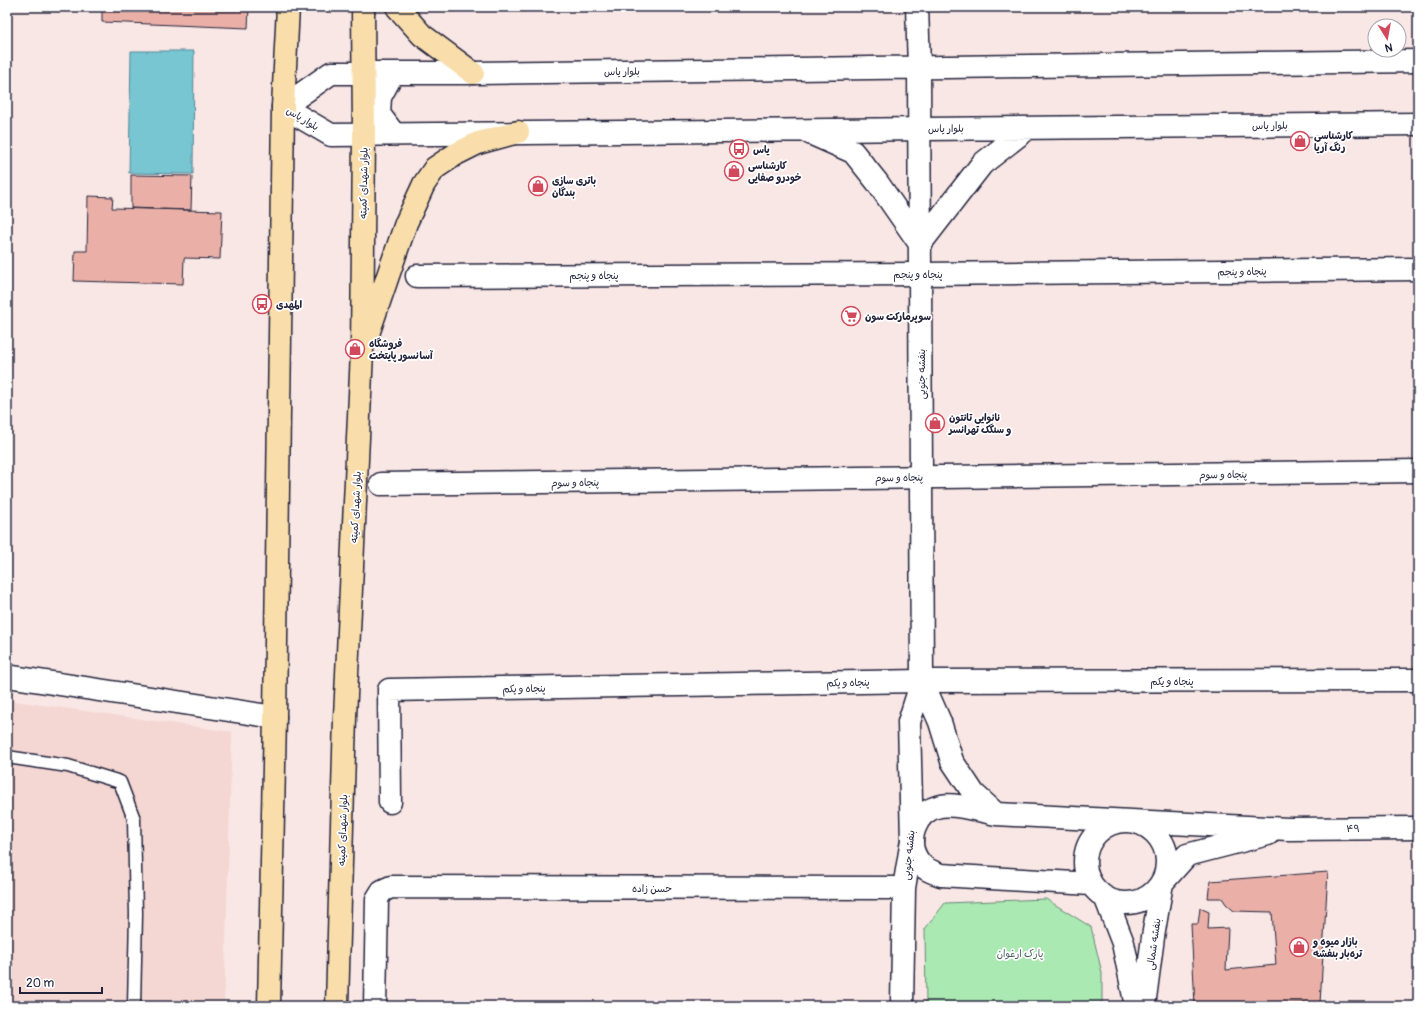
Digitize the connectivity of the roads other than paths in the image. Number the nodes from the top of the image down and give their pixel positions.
1 (288, 7) edge
2 (363, 7) edge
3 (397, 7) edge
4 (917, 7) edge
5 (1418, 61) edge
6 (919, 67) junction
7 (363, 73) junction
8 (473, 73) junction
9 (393, 74) junction
10 (283, 107) junction
11 (1418, 124) edge
12 (1028, 128) junction
13 (920, 129) junction
14 (803, 130) junction
15 (518, 132) junction
16 (364, 134) junction
17 (394, 134) junction
18 (920, 244) junction
19 (1418, 269) edge
20 (920, 274) junction
21 (417, 276) dead end
22 (362, 352) junction
23 (1418, 471) edge
24 (921, 477) junction
25 (381, 484) dead end
26 (7, 676) edge
27 (1418, 680) edge
28 (922, 681) junction
29 (275, 717) junction
30 (7, 757) edge
31 (390, 802) dead end
32 (996, 814) junction
33 (1126, 821) junction
34 (1418, 828) edge
35 (1288, 829) junction
36 (912, 840) junction
37 (1162, 883) junction
38 (1091, 884) junction
39 (904, 888) junction
40 (1106, 899) junction
41 (134, 1006) edge
42 (269, 1006) edge
43 (337, 1006) edge
44 (375, 1006) edge
45 (902, 1006) edge
46 (1136, 1006) edge
47 (1144, 1006) edge

1 - 10 main road
2 - 7 main road, بلوار شهدای کمیته
3 - 8 main road
4 - 6 street, بنفشه جنوبی
5 - 6 street, بلوار یاس
6 - 8 street, بلوار یاس
6 - 13 street, بنفشه جنوبی
7 - 9 street, بلوار یاس
7 - 10 street, بلوار یاس
7 - 16 main road, بلوار شهدای کمیته
8 - 9 street, بلوار یاس
9 - 17 street
10 - 16 street, بلوار یاس
10 - 29 main road
11 - 12 street, بلوار یاس
12 - 13 street, بلوار یاس
12 - 18 street
13 - 14 street, بلوار یاس
13 - 18 street, بنفشه جنوبی
14 - 15 street, بلوار یاس
14 - 18 street
15 - 17 street, بلوار یاس
15 - 22 main road
16 - 17 street, بلوار یاس
16 - 22 main road, بلوار شهدای کمیته
18 - 20 street, بنفشه جنوبی
19 - 20 street, پنجاه و پنجم
20 - 21 street, پنجاه و پنجم
20 - 24 street, بنفشه جنوبی
22 - 43 main road, بلوار شهدای کمیته
23 - 24 street, پنجاه و سوم
24 - 25 street, پنجاه و سوم
24 - 28 street, بنفشه جنوبی
26 - 29 street
27 - 28 street, پنجاه و یکم
28 - 31 street, پنجاه و یکم
28 - 32 street, بنفشه جنوبی
28 - 36 street, بنفشه جنوبی
29 - 42 main road
30 - 41 lane
32 - 33 street
32 - 36 street
33 - 35 street
33 - 37 street
33 - 38 street
34 - 35 street, ۴۹
35 - 37 street
36 - 38 street
36 - 39 street, بنفشه جنوبی
37 - 40 street
37 - 47 street, بنفشه شمالی
38 - 40 street
39 - 44 street, حسن زاده
39 - 45 street, بنفشه جنوبی
40 - 46 street

